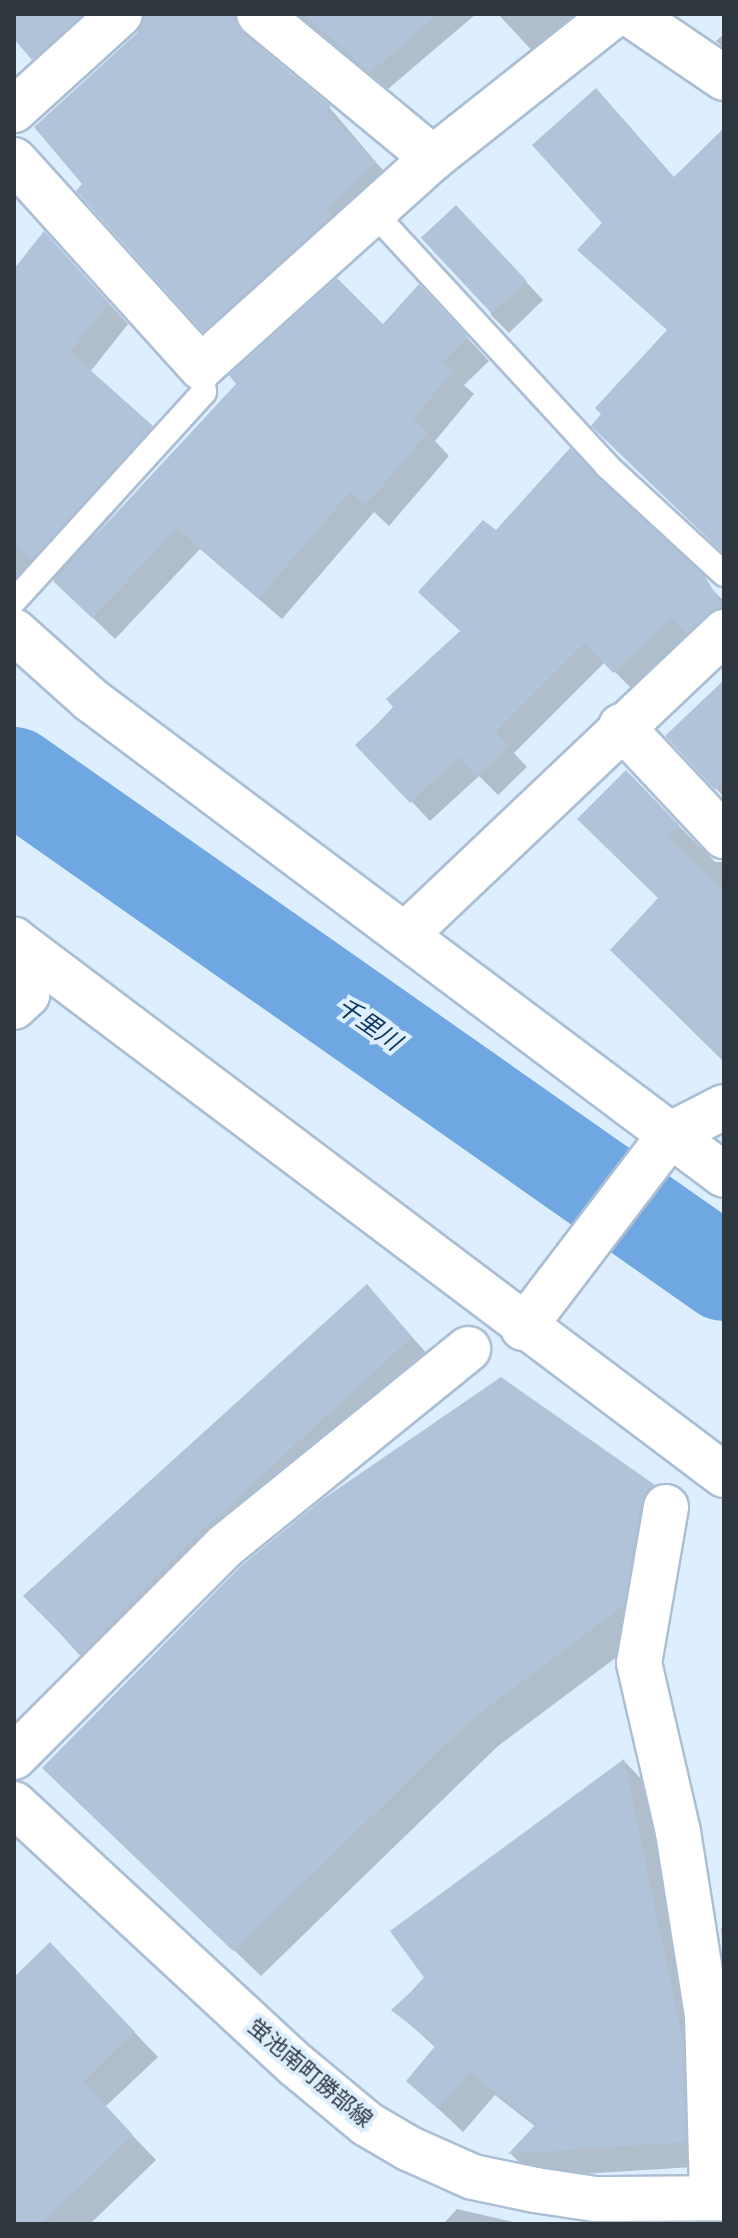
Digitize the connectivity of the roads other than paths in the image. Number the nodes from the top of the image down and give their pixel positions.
1 (120, 14) edge
2 (615, 14) edge
3 (630, 14) edge
4 (262, 15) edge
5 (724, 78) edge
6 (14, 110) edge
7 (433, 158) junction
8 (14, 160) edge
9 (373, 212) junction
10 (201, 367) junction
11 (724, 574) edge
12 (14, 601) edge
13 (14, 631) edge
14 (724, 632) edge
15 (621, 726) junction
16 (724, 836) edge
17 (405, 935) junction
18 (14, 1007) edge
19 (724, 1107) edge
20 (671, 1134) junction
21 (724, 1175) edge
22 (523, 1328) junction
23 (468, 1349) dead end
24 (724, 1475) edge
25 (666, 1507) dead end
26 (14, 1757) edge
27 (14, 1804) edge
28 (718, 2198) edge

1 - 6 street
2 - 7 street
3 - 5 street
4 - 7 street
7 - 9 street
8 - 10 street
9 - 10 street
9 - 11 lane
10 - 12 lane
13 - 17 street
14 - 15 street
15 - 16 street
15 - 17 street
17 - 20 street
18 - 22 street
19 - 20 street
20 - 21 street
20 - 22 street
22 - 24 street
23 - 26 street
25 - 28 street
27 - 28 street, 蛍池南町勝部線

